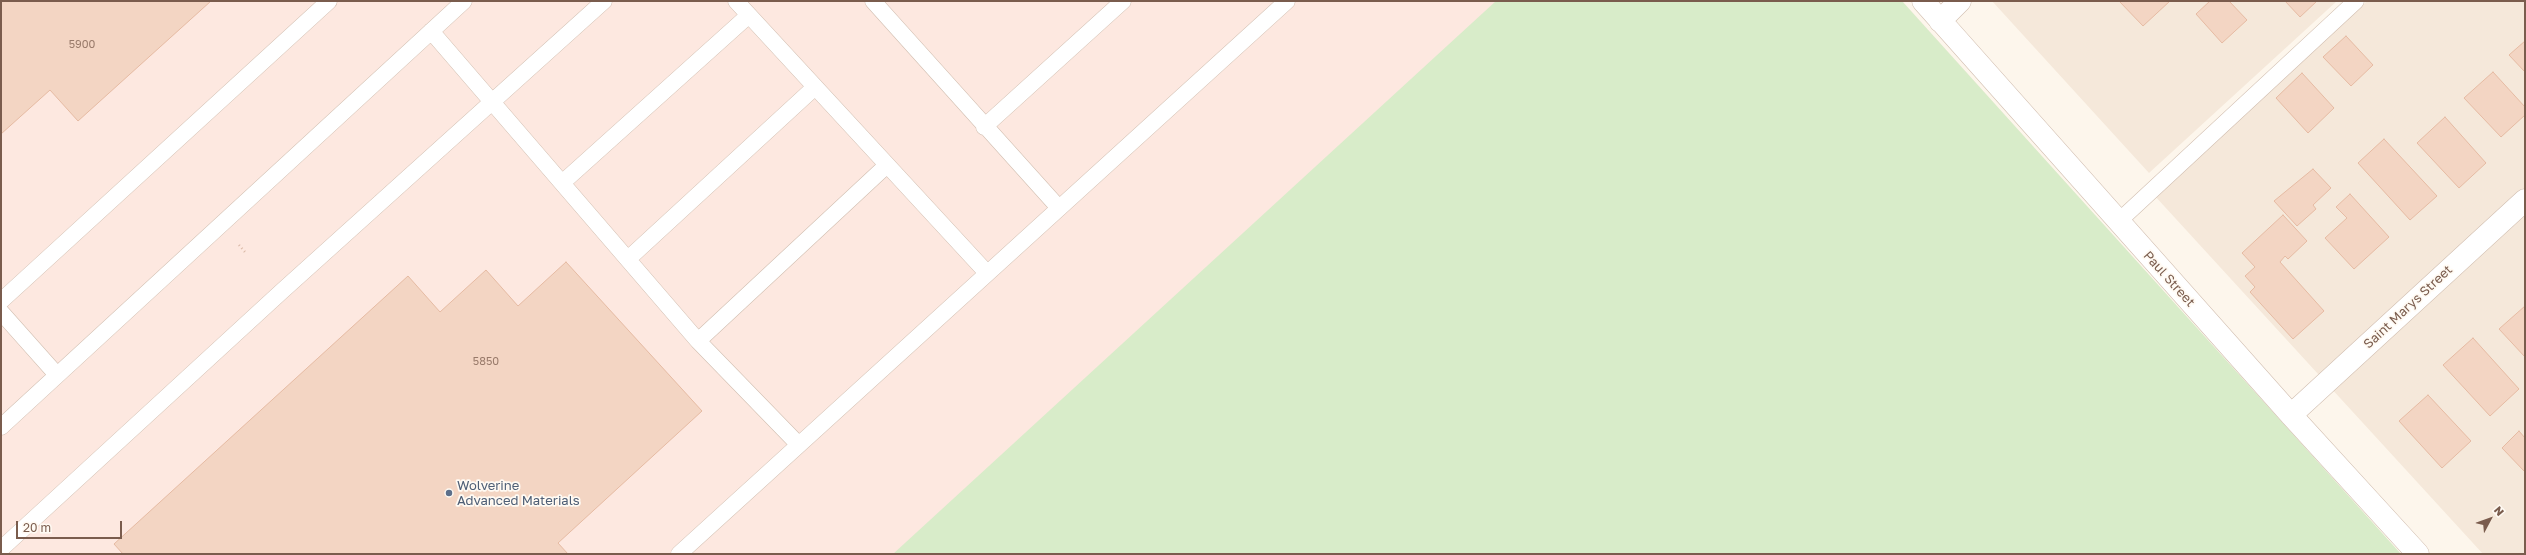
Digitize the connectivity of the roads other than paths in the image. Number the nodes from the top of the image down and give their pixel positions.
1 (329, 1) edge
2 (464, 1) edge
3 (604, 1) edge
4 (736, 1) edge
5 (873, 1) edge
6 (1123, 1) edge
7 (1287, 1) edge
8 (1923, 1) edge
9 (1960, 1) edge
10 (2356, 1) edge
11 (749, 14) junction
12 (1940, 21) junction
13 (431, 31) junction
14 (815, 87) junction
15 (492, 101) junction
16 (984, 127) junction
17 (887, 165) junction
18 (562, 183) junction
19 (2525, 200) edge
20 (1060, 208) junction
21 (2118, 221) junction
22 (628, 259) junction
23 (988, 273) junction
24 (1, 301) edge
25 (1, 312) edge
26 (698, 341) junction
27 (57, 375) junction
28 (2290, 415) junction
29 (1, 427) edge
30 (799, 445) junction
31 (1, 549) edge
32 (679, 554) edge
33 (2418, 554) edge

1 - 24 lane
2 - 13 lane
3 - 15 lane
4 - 11 lane
5 - 16 lane
6 - 16 lane
7 - 20 lane
8 - 12 street, Paul Street
9 - 12 street
10 - 21 lane
11 - 14 lane
11 - 18 lane
12 - 21 street, Paul Street
13 - 15 lane
13 - 27 lane
14 - 17 lane
14 - 22 lane
15 - 18 lane
15 - 31 lane
16 - 20 lane
17 - 23 lane
17 - 26 lane
18 - 22 lane
19 - 28 street, Saint Marys Street
20 - 23 lane
21 - 28 street, Paul Street
22 - 26 lane
23 - 30 lane
25 - 27 lane
26 - 30 lane
27 - 29 lane
28 - 33 street, Paul Street
30 - 32 lane

